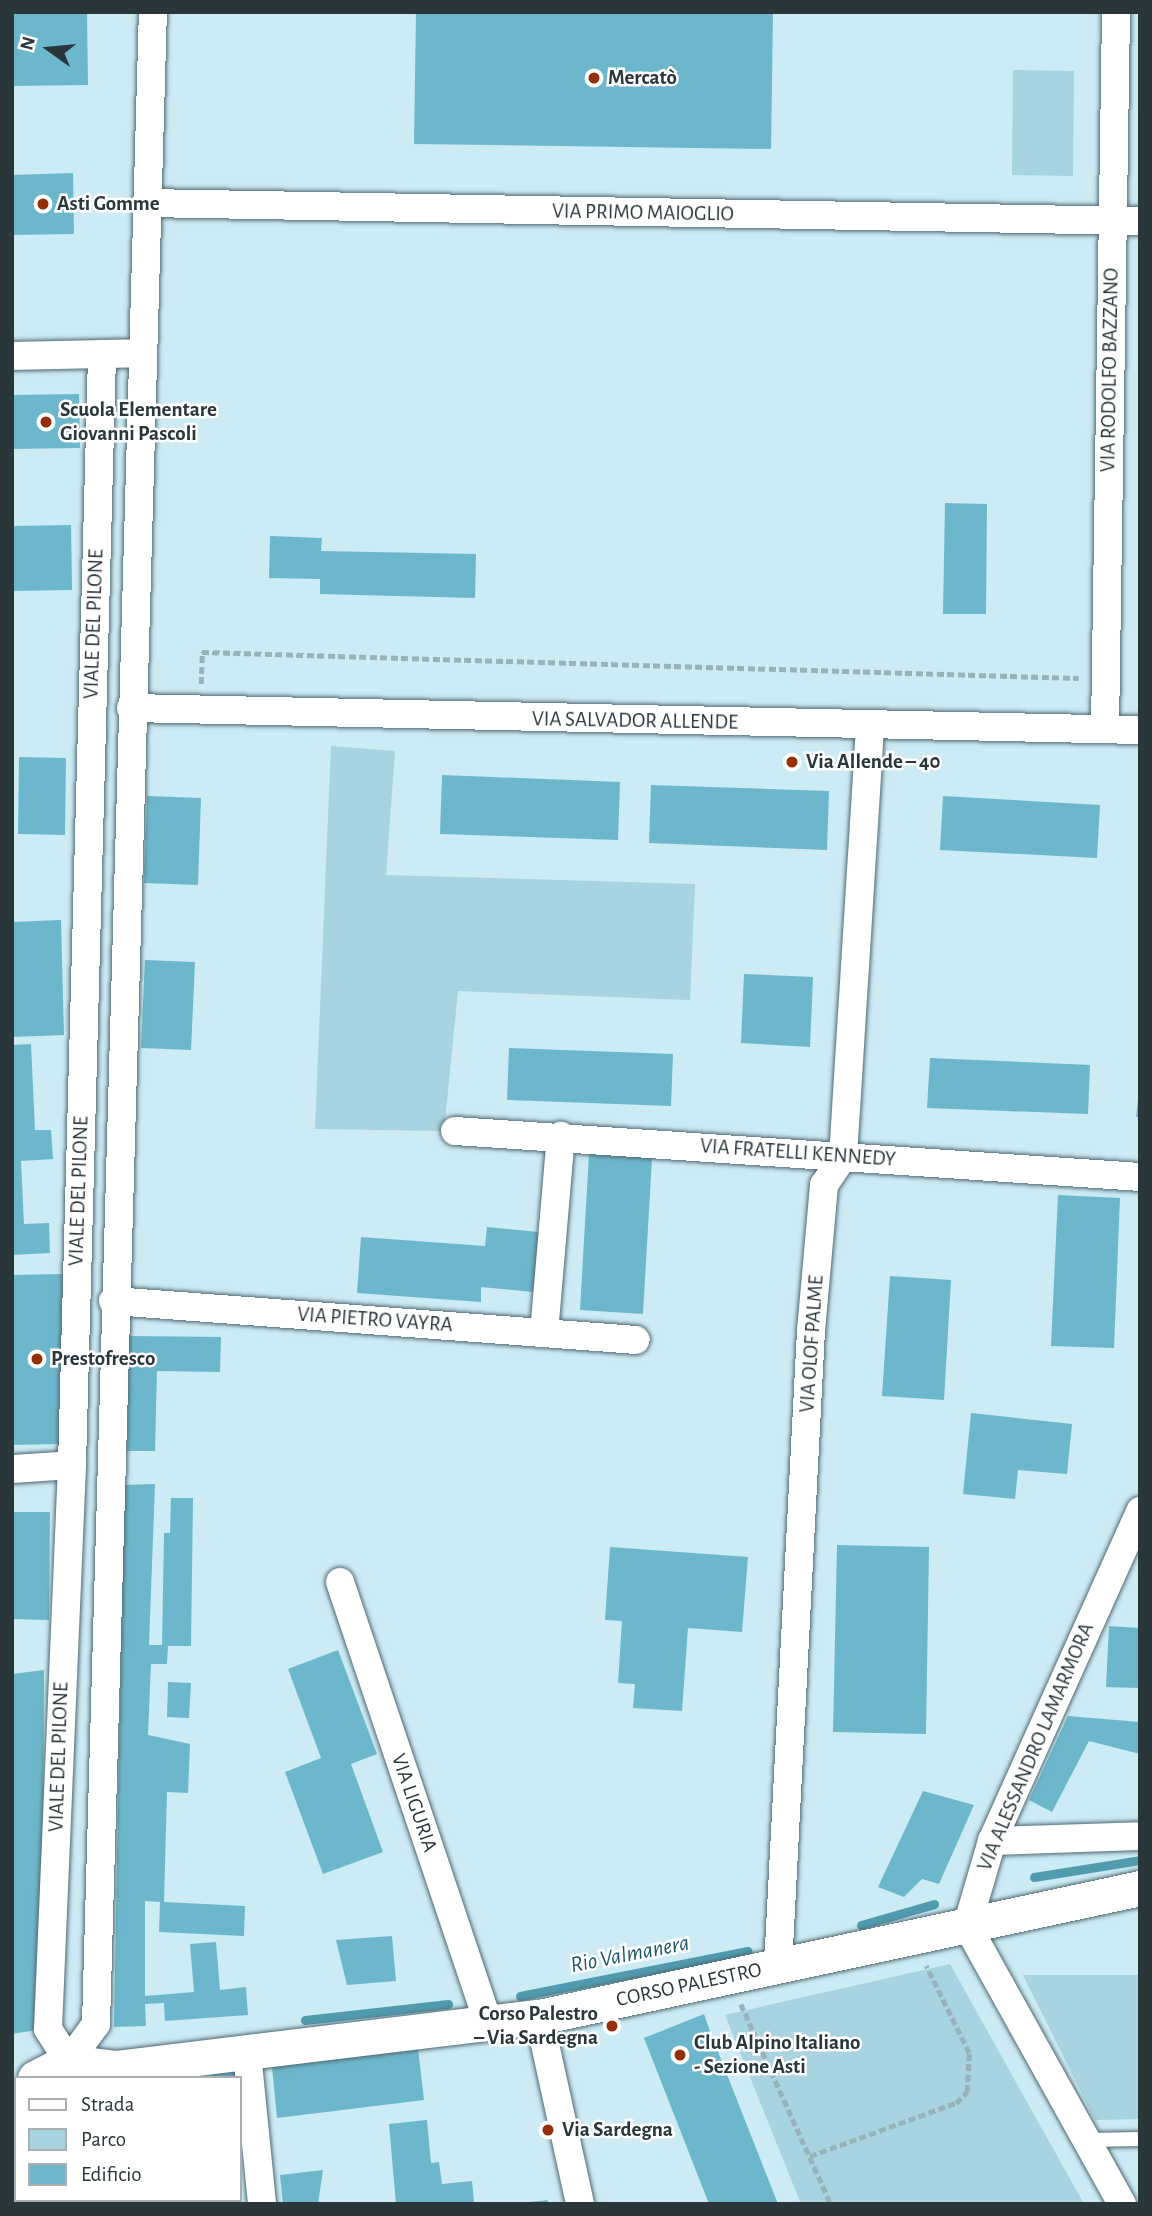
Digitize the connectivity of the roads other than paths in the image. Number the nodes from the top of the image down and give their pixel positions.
1 (153, 12) edge
2 (1116, 12) edge
3 (146, 203) junction
4 (1111, 221) junction
5 (1140, 221) edge
6 (141, 353) junction
7 (102, 354) junction
8 (12, 356) edge
9 (131, 708) junction
10 (870, 727) junction
11 (1105, 729) junction
12 (1140, 730) edge
13 (455, 1131) dead end
14 (561, 1136) junction
15 (843, 1157) junction
16 (1140, 1177) edge
17 (113, 1301) junction
18 (544, 1333) junction
19 (636, 1340) dead end
20 (72, 1465) junction
21 (12, 1469) edge
22 (1140, 1511) edge
23 (340, 1582) dead end
24 (1140, 1836) edge
25 (992, 1842) junction
26 (1140, 1888) edge
27 (967, 1926) junction
28 (778, 1967) junction
29 (539, 2017) junction
30 (489, 2024) junction
31 (247, 2053) junction
32 (68, 2072) edge
33 (46, 2076) edge
34 (1140, 2139) edge
35 (1087, 2140) junction
36 (262, 2204) edge
37 (580, 2204) edge
38 (1122, 2204) edge

1 - 3 street, VIALE DEL PILONE
2 - 4 street, VIA RODOLFO BAZZANO
3 - 4 street, VIA PRIMO MAIOGLIO
3 - 6 street, VIALE DEL PILONE
4 - 5 street, VIA PRIMO MAIOGLIO
4 - 11 street, VIA RODOLFO BAZZANO
6 - 7 street
6 - 9 street, VIALE DEL PILONE
7 - 8 street
7 - 20 street, VIALE DEL PILONE
9 - 10 street, VIA SALVADOR ALLENDE
9 - 17 street, VIALE DEL PILONE
10 - 11 street, VIA SALVADOR ALLENDE
10 - 15 street, VIA OLOF PALME
11 - 12 street, VIA SALVADOR ALLENDE
13 - 14 street, VIA FRATELLI KENNEDY
14 - 15 street, VIA FRATELLI KENNEDY
14 - 18 street
15 - 16 street, VIA FRATELLI KENNEDY
15 - 28 street, VIA OLOF PALME
17 - 18 street, VIA PIETRO VAYRA
17 - 32 street, VIALE DEL PILONE
18 - 19 street, VIA PIETRO VAYRA
20 - 21 street
20 - 32 street, VIALE DEL PILONE
22 - 25 street, VIA ALESSANDRO LAMARMORA
23 - 30 street, VIA LIGURIA
24 - 25 street
25 - 27 street, VIA ALESSANDRO LAMARMORA
26 - 27 street, CORSO PALESTRO
27 - 28 street, CORSO PALESTRO
27 - 35 street
28 - 29 street, CORSO PALESTRO
29 - 30 street, CORSO PALESTRO
29 - 37 street
30 - 31 street, CORSO PALESTRO
31 - 32 street, CORSO PALESTRO
31 - 36 street
32 - 33 street
34 - 35 lane
35 - 38 street

